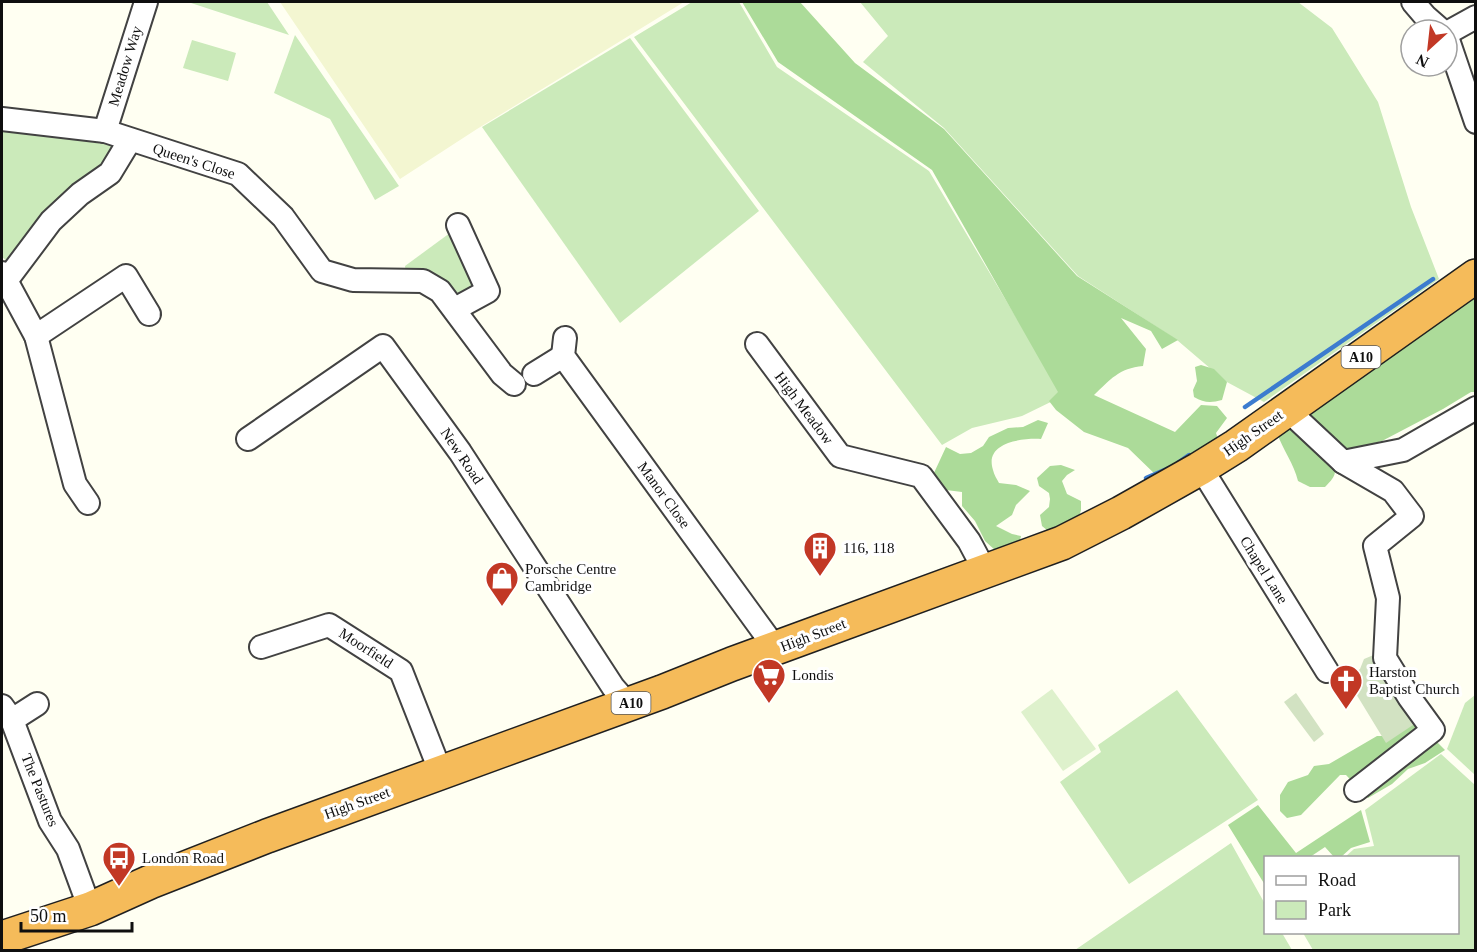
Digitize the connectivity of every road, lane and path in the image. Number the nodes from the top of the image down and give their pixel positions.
1 (146, 2) edge
2 (1413, 2) edge
3 (1476, 17) edge
4 (1427, 18) edge
5 (1459, 28) edge
6 (1459, 71) edge
7 (2, 119) edge
8 (1476, 122) edge
9 (105, 131) junction
10 (130, 140) junction
11 (458, 225) dead end
12 (1476, 276) edge
13 (4, 277) edge
14 (455, 309) junction
15 (149, 314) dead end
16 (36, 336) junction
17 (757, 344) dead end
18 (564, 347) joint
19 (1289, 408) junction
20 (1476, 408) edge
21 (248, 439) dead end
22 (1343, 462) junction
23 (1199, 469) junction
24 (88, 503) dead end
25 (985, 571) junction
26 (261, 647) dead end
27 (776, 649) junction
28 (1327, 671) dead end
29 (37, 704) dead end
30 (628, 704) junction
31 (7, 713) edge
32 (441, 773) junction
33 (1356, 790) dead end
34 (90, 909) junction
35 (2, 938) edge

1 - 9 street, Meadow Way
2 - 4 street
3 - 5 street
6 - 8 street
7 - 9 street, Queen's Close
9 - 10 street, Queen's Close
10 - 13 street
10 - 14 street, Queen's Close
11 - 14 street
12 - 19 highway, High Street / A10
13 - 16 street
14 - 18 street, Queen's Close
15 - 16 street
16 - 24 street
17 - 25 street, High Meadow
18 - 27 street, Manor Close
19 - 22 street
19 - 23 highway, High Street / A10
20 - 22 street
21 - 30 street, New Road
22 - 33 street
23 - 25 highway, High Street / A10
23 - 28 street, Chapel Lane
25 - 27 highway, High Street / A10
26 - 32 street, Moorfield
27 - 30 highway, High Street / A10
29 - 31 street
30 - 32 highway, High Street / A10
31 - 34 street, The Pastures
32 - 34 highway, High Street / A10
34 - 35 highway, High Street / A10

